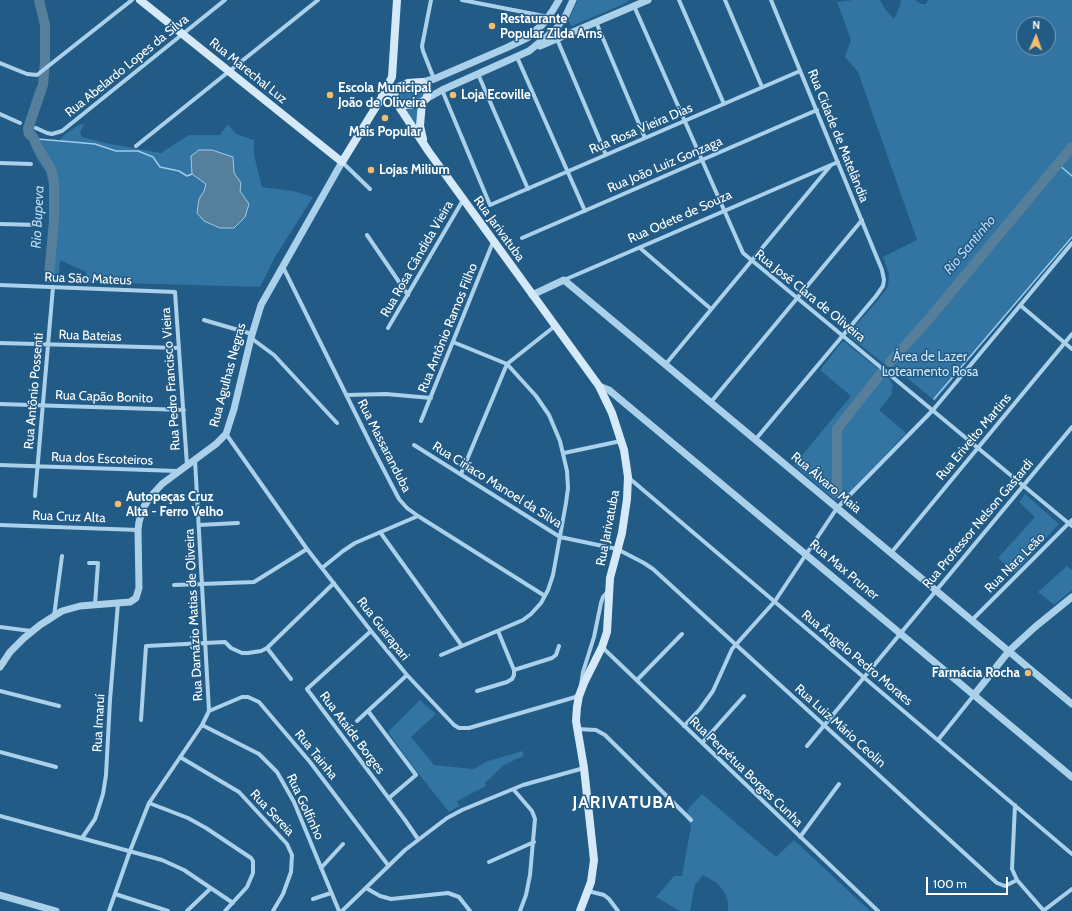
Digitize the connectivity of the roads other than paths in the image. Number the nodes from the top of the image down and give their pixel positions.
1 (132, 0) edge
2 (140, 0) edge
3 (225, 0) edge
4 (318, 0) edge
5 (397, 0) edge
6 (432, 0) edge
7 (462, 0) edge
8 (559, 0) edge
9 (573, 0) edge
10 (648, 0) edge
11 (678, 0) edge
12 (725, 0) edge
13 (772, 0) edge
14 (634, 6) junction
15 (548, 17) junction
16 (596, 22) junction
17 (183, 34) junction
18 (557, 39) junction
19 (529, 51) junction
20 (517, 57) junction
21 (0, 63) edge
22 (800, 71) junction
23 (229, 72) junction
24 (478, 74) junction
25 (434, 79) junction
26 (391, 80) junction
27 (422, 82) junction
28 (762, 87) junction
29 (442, 90) junction
30 (397, 93) junction
31 (382, 97) junction
32 (424, 100) junction
33 (724, 104) junction
34 (817, 110) junction
35 (374, 111) junction
36 (0, 114) edge
37 (684, 121) junction
38 (20, 123) dead end
39 (36, 128) dead end
40 (645, 138) junction
41 (136, 146) dead end
42 (429, 152) junction
43 (606, 155) junction
44 (702, 160) junction
45 (342, 162) junction
46 (838, 162) junction
47 (0, 163) edge
48 (32, 164) dead end
49 (832, 164) junction
50 (568, 172) junction
51 (370, 189) dead end
52 (528, 189) junction
53 (463, 200) junction
54 (585, 210) junction
55 (724, 211) junction
56 (862, 220) junction
57 (0, 224) edge
58 (40, 225) dead end
59 (367, 235) dead end
60 (522, 238) dead end
61 (493, 242) junction
62 (1072, 243) edge
63 (640, 248) junction
64 (752, 260) junction
65 (283, 266) junction
66 (564, 280) junction
67 (0, 285) edge
68 (53, 287) junction
69 (176, 292) joint
70 (408, 295) junction
71 (532, 295) junction
72 (797, 297) junction
73 (1020, 305) junction
74 (711, 309) junction
75 (204, 320) dead end
76 (555, 326) junction
77 (388, 328) dead end
78 (1072, 334) edge
79 (251, 336) junction
80 (843, 336) junction
81 (453, 342) junction
82 (0, 343) edge
83 (1064, 343) junction
84 (48, 344) junction
85 (179, 348) junction
86 (1072, 349) edge
87 (507, 364) junction
88 (665, 364) junction
89 (599, 386) junction
90 (346, 395) junction
91 (431, 398) junction
92 (710, 402) junction
93 (0, 404) edge
94 (42, 405) junction
95 (184, 410) junction
96 (933, 410) junction
97 (421, 421) dead end
98 (337, 423) dead end
99 (1072, 427) edge
100 (226, 434) junction
101 (756, 440) junction
102 (622, 441) junction
103 (414, 444) dead end
104 (978, 448) junction
105 (564, 452) junction
106 (195, 460) junction
107 (0, 465) edge
108 (37, 466) junction
109 (187, 466) junction
110 (179, 472) junction
111 (461, 474) junction
112 (628, 477) junction
113 (1023, 486) junction
114 (35, 496) dead end
115 (837, 508) junction
116 (418, 516) junction
117 (238, 523) dead end
118 (1071, 523) edge
119 (0, 525) edge
120 (199, 525) junction
121 (138, 530) junction
122 (380, 532) junction
123 (560, 537) junction
124 (307, 548) junction
125 (618, 549) junction
126 (891, 552) junction
127 (806, 554) junction
128 (62, 556) dead end
129 (89, 563) dead end
130 (322, 568) junction
131 (334, 583) junction
132 (202, 584) junction
133 (174, 585) dead end
134 (936, 590) junction
135 (609, 591) junction
136 (545, 596) junction
137 (1072, 596) edge
138 (775, 601) junction
139 (118, 603) junction
140 (95, 605) junction
141 (54, 616) junction
142 (972, 620) junction
143 (0, 627) edge
144 (31, 631) junction
145 (371, 631) junction
146 (498, 632) junction
147 (900, 633) junction
148 (682, 634) dead end
149 (205, 643) junction
150 (736, 644) junction
151 (462, 646) junction
152 (559, 646) dead end
153 (602, 646) junction
154 (267, 648) junction
155 (1009, 651) junction
156 (440, 655) dead end
157 (0, 667) edge
158 (514, 670) junction
159 (406, 675) junction
160 (864, 677) junction
161 (291, 678) dead end
162 (637, 680) junction
163 (0, 691) edge
164 (477, 692) dead end
165 (580, 694) junction
166 (974, 695) junction
167 (744, 696) dead end
168 (1072, 703) edge
169 (59, 706) dead end
170 (209, 711) junction
171 (368, 711) junction
172 (141, 720) dead end
173 (357, 721) dead end
174 (202, 725) junction
175 (824, 725) junction
176 (684, 726) junction
177 (578, 729) junction
178 (938, 740) junction
179 (702, 743) junction
180 (807, 746) dead end
181 (0, 752) edge
182 (180, 757) junction
183 (56, 767) dead end
184 (584, 768) junction
185 (1072, 777) edge
186 (839, 784) dead end
187 (513, 789) junction
188 (389, 798) junction
189 (149, 803) junction
190 (1015, 806) junction
191 (0, 816) edge
192 (691, 820) dead end
193 (800, 837) junction
194 (82, 838) junction
195 (418, 839) junction
196 (534, 842) junction
197 (343, 844) dead end
198 (130, 851) junction
199 (1072, 854) edge
200 (489, 862) dead end
201 (388, 865) junction
202 (322, 868) junction
203 (1017, 880) junction
204 (211, 888) junction
205 (366, 888) junction
206 (1072, 889) edge
207 (588, 891) junction
208 (331, 893) junction
209 (115, 894) junction
210 (0, 895) edge
211 (314, 899) dead end
212 (233, 903) junction
213 (56, 911) edge
214 (109, 911) edge
215 (168, 911) edge
216 (187, 911) edge
217 (225, 911) edge
218 (273, 911) edge
219 (340, 911) edge
220 (470, 911) edge
221 (520, 911) edge
222 (580, 911) edge
223 (618, 911) edge
224 (878, 911) edge
225 (1044, 911) edge

1 - 21 street
2 - 17 main road, Rua Marechal Luz
3 - 17 street, Rua Abelardo Lopes da Silva
4 - 23 street
5 - 26 main road, Rua Jarivatuba
6 - 25 street
7 - 15 street
8 - 15 street
9 - 19 street
10 - 14 street
11 - 33 street
12 - 28 street
13 - 22 street, Rua Cidade de Matelândia
14 - 16 street
14 - 37 street, Rua José Clara de Oliveira
15 - 25 street
16 - 18 street
16 - 40 street
17 - 23 main road, Rua Marechal Luz
17 - 39 street, Rua Abelardo Lopes da Silva
18 - 19 street
18 - 43 street
19 - 20 street
20 - 24 street
20 - 50 street
22 - 28 street, Rua Rosa Vieira Dias
22 - 34 street, Rua Cidade de Matelândia
23 - 41 street
23 - 45 main road, Rua Marechal Luz
24 - 29 street
24 - 52 street
25 - 27 street
26 - 30 main road, Rua Jarivatuba
26 - 30 main road, Rua Jarivatuba
26 - 31 main road, Rua Agulhas Negras
27 - 30 main road
27 - 32 main road, Rua Jarivatuba
28 - 33 street, Rua Rosa Vieira Dias
29 - 32 street
29 - 52 street, Rua Rosa Vieira Dias
30 - 31 main road, Rua Agulhas Negras
30 - 32 main road
30 - 35 main road, Rua Agulhas Negras
30 - 42 main road, Rua Jarivatuba
31 - 35 main road, Rua Agulhas Negras
32 - 42 main road, Rua Jarivatuba
33 - 37 street, Rua Rosa Vieira Dias
34 - 44 street, Rua João Luiz Gonzaga
34 - 46 street, Rua Cidade de Matelândia
35 - 45 main road, Rua Agulhas Negras
36 - 38 street
37 - 40 street, Rua Rosa Vieira Dias
37 - 44 street, Rua José Clara de Oliveira
40 - 43 street, Rua Rosa Vieira Dias
42 - 53 main road, Rua Jarivatuba
43 - 50 street, Rua Rosa Vieira Dias
44 - 54 street, Rua João Luiz Gonzaga
44 - 55 street, Rua José Clara de Oliveira
45 - 51 street
45 - 65 street, Rua Agulhas Negras
46 - 49 street, Rua Odete de Souza
46 - 56 street, Rua Cidade de Matelândia
47 - 48 street
49 - 55 street, Rua Odete de Souza
49 - 64 street
50 - 52 street, Rua Rosa Vieira Dias
50 - 54 street
53 - 61 main road, Rua Jarivatuba
53 - 70 street, Rua Rosa Cândida Vieira
54 - 60 street, Rua João Luiz Gonzaga
55 - 63 street, Rua Odete de Souza
55 - 64 street, Rua José Clara de Oliveira
56 - 72 street
56 - 80 street, Rua Cidade de Matelândia
57 - 58 street
59 - 70 street
61 - 71 main road, Rua Jarivatuba
61 - 81 street, Rua Antônio Ramos Filho
62 - 73 street
63 - 66 street, Rua Odete de Souza
63 - 74 street
64 - 72 street, Rua José Clara de Oliveira
64 - 74 street
65 - 79 street, Rua Agulhas Negras
65 - 90 street, Rua Massaranduba
66 - 71 street, Rua Odete de Souza
66 - 88 street, Rua Álvaro Maia
67 - 68 street, Rua São Mateus
68 - 69 street, Rua São Mateus
68 - 84 street, Rua Antônio Possenti
69 - 85 street, Rua Pedro Francisco Vieira
70 - 77 street, Rua Rosa Cândida Vieira
71 - 76 main road, Rua Jarivatuba
72 - 80 street, Rua José Clara de Oliveira
72 - 92 street
73 - 83 street
73 - 96 street
74 - 88 street
75 - 79 street
76 - 87 street
76 - 89 main road, Rua Jarivatuba
78 - 83 street, Rua Erivelto Martins
79 - 98 street
79 - 100 street, Rua Agulhas Negras
80 - 96 street, Rua José Clara de Oliveira
80 - 101 street
81 - 87 street
81 - 91 street, Rua Antônio Ramos Filho
82 - 84 street, Rua Bateias
83 - 86 street
83 - 104 street, Rua Erivelto Martins
84 - 85 street, Rua Bateias
84 - 94 street, Rua Antônio Possenti
85 - 95 street, Rua Pedro Francisco Vieira
87 - 105 street
87 - 111 street
88 - 92 street, Rua Álvaro Maia
89 - 102 main road, Rua Jarivatuba
89 - 127 street, Rua Max Pruner
90 - 91 street
90 - 116 street, Rua Massaranduba
91 - 97 street, Rua Antônio Ramos Filho
92 - 101 street, Rua Álvaro Maia
93 - 94 street, Rua Capão Bonito
94 - 95 street, Rua Capão Bonito
94 - 108 street, Rua Antônio Possenti
95 - 109 street, Rua Pedro Francisco Vieira
96 - 104 street, Rua José Clara de Oliveira
96 - 115 street
99 - 113 street, Rua Professor Nelson Gastardi
100 - 106 street, Rua Agulhas Negras
100 - 124 street, Rua Guarapari
101 - 115 street, Rua Álvaro Maia
102 - 105 street
102 - 112 main road, Rua Jarivatuba
103 - 111 street, Rua Ciríaco Manoel da Silva
104 - 113 street, Rua José Clara de Oliveira
104 - 126 street, Rua Erivelto Martins
105 - 123 street
106 - 109 street, Rua Agulhas Negras
106 - 120 street, Rua Damázio Matias de Oliveira
107 - 108 street, Rua dos Escoteiros
108 - 110 street, Rua dos Escoteiros
108 - 114 street, Rua Antônio Possenti
109 - 110 street, Rua Agulhas Negras
110 - 121 street, Rua Agulhas Negras
111 - 123 street, Rua Ciríaco Manoel da Silva
112 - 125 main road, Rua Jarivatuba
112 - 138 street, Rua Ângelo Pedro Moraes
113 - 118 street, Rua José Clara de Oliveira
113 - 134 street, Rua Professor Nelson Gastardi
115 - 126 street, Rua Álvaro Maia
115 - 127 street
116 - 122 street
116 - 136 street, Rua Massaranduba
117 - 120 street
118 - 142 street, Rua Nara Leão
119 - 121 street, Rua Cruz Alta
120 - 132 street, Rua Damázio Matias de Oliveira
121 - 139 street, Rua Agulhas Negras
122 - 130 street
122 - 151 street
123 - 125 street, Rua Ciríaco Manoel da Silva
123 - 136 street
124 - 130 street, Rua Guarapari
124 - 132 street
125 - 135 main road, Rua Jarivatuba
125 - 150 street, Rua Luiz Mário Ceolin
126 - 134 street, Rua Álvaro Maia
127 - 138 street
127 - 147 street, Rua Max Pruner
128 - 141 street
129 - 140 street
130 - 131 street, Rua Guarapari
131 - 145 street, Rua Guarapari
131 - 154 street
132 - 133 street
132 - 149 street, Rua Damázio Matias de Oliveira
134 - 142 street, Rua Álvaro Maia
134 - 147 street, Rua Professor Nelson Gastardi
135 - 153 main road, Rua Jarivatuba
135 - 165 street
136 - 146 street
137 - 155 street
138 - 150 street
138 - 160 street, Rua Ângelo Pedro Moraes
139 - 140 street, Rua Agulhas Negras
139 - 194 street, Rua Imaruí
140 - 141 street, Rua Agulhas Negras
141 - 144 street, Rua Agulhas Negras
142 - 155 street, Rua Álvaro Maia
143 - 144 street
144 - 157 street, Rua Agulhas Negras
145 - 159 street, Rua Guarapari
145 - 188 street, Rua Ataíde Borges
146 - 151 street
146 - 158 street
147 - 160 street, Rua Professor Nelson Gastardi
147 - 166 street, Rua Max Pruner
148 - 162 street
149 - 154 street
149 - 170 street, Rua Damázio Matias de Oliveira
149 - 172 street
150 - 175 street, Rua Luiz Mário Ceolin
150 - 176 street
151 - 156 street
152 - 158 street
153 - 162 street, Rua Perpétua Borges Cunha
153 - 165 main road, Rua Jarivatuba
154 - 161 street
155 - 166 street
155 - 168 street, Rua Álvaro Maia
158 - 164 street
159 - 165 street, Rua Guarapari
159 - 171 street
160 - 175 street, Rua Professor Nelson Gastardi
160 - 178 street, Rua Ângelo Pedro Moraes
162 - 176 street, Rua Perpétua Borges Cunha
163 - 169 street
165 - 177 main road, Rua Jarivatuba
166 - 178 street
166 - 185 street, Rua Max Pruner
167 - 179 street
170 - 174 street, Rua Damázio Matias de Oliveira
170 - 201 street, Rua Tainha
171 - 173 street
171 - 188 street
174 - 182 street, Rua Damázio Matias de Oliveira
174 - 202 street, Rua Golfinho
175 - 180 street, Rua Professor Nelson Gastardi
175 - 203 street, Rua Luiz Mário Ceolin
176 - 179 street, Rua Perpétua Borges Cunha
177 - 184 main road, Rua Jarivatuba
177 - 192 street
178 - 190 street, Rua Ângelo Pedro Moraes
179 - 193 street, Rua Perpétua Borges Cunha
181 - 183 street
182 - 189 street, Rua Damázio Matias de Oliveira
182 - 218 street, Rua Sereia
184 - 187 street
184 - 207 main road, Rua Jarivatuba
186 - 193 street
187 - 195 street
187 - 196 street
188 - 195 street, Rua Ataíde Borges
189 - 198 street, Rua Damázio Matias de Oliveira
189 - 212 street
190 - 199 street, Rua Ângelo Pedro Moraes
190 - 203 street
191 - 194 street
193 - 224 street, Rua Perpétua Borges Cunha
194 - 198 street
195 - 201 street
196 - 200 street
196 - 221 street
197 - 202 street
198 - 204 street
198 - 209 street, Rua Damázio Matias de Oliveira
201 - 205 street
202 - 208 street, Rua Golfinho
203 - 225 street
204 - 212 street
204 - 216 street
205 - 219 street
205 - 220 street
206 - 225 street
207 - 222 main road, Rua Jarivatuba
207 - 223 street
208 - 211 street
208 - 219 street, Rua Golfinho
209 - 214 street, Rua Damázio Matias de Oliveira
209 - 215 street
210 - 213 street
212 - 217 street

